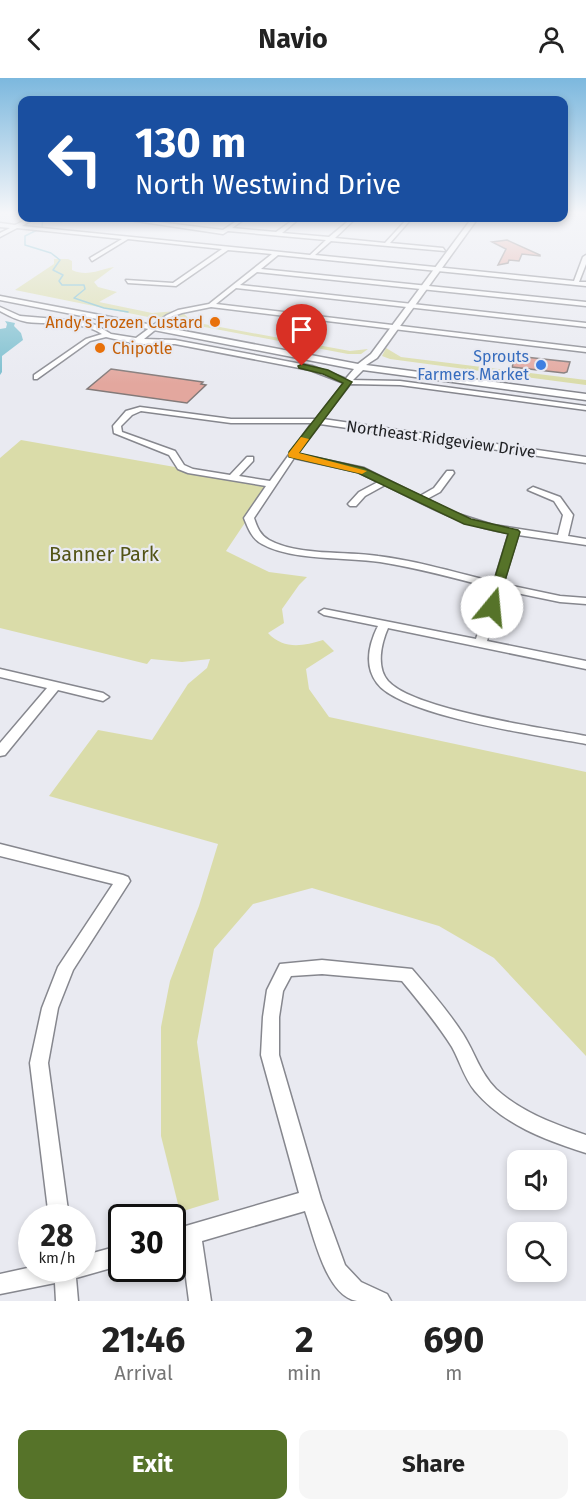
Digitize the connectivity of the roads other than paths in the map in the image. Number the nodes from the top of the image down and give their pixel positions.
1 (195, 270) edge
2 (257, 270) joint
3 (427, 270) edge
4 (437, 270) edge
5 (449, 270) edge
6 (581, 270) edge
7 (128, 281) dead end
8 (576, 283) junction
9 (586, 284) edge
10 (235, 286) junction
11 (419, 287) junction
12 (0, 290) edge
13 (0, 298) edge
14 (586, 304) edge
15 (211, 305) junction
16 (406, 305) junction
17 (0, 309) edge
18 (586, 325) edge
19 (155, 326) junction
20 (391, 326) junction
21 (108, 334) junction
22 (136, 342) junction
23 (586, 350) edge
24 (363, 364) junction
25 (37, 377) dead end
26 (348, 382) junction
27 (586, 388) edge
28 (586, 397) edge
29 (586, 408) edge
30 (318, 421) junction
31 (292, 454) junction
32 (250, 459) dead end
33 (586, 460) edge
34 (450, 473) dead end
35 (232, 478) junction
36 (385, 482) junction
37 (271, 484) junction
38 (533, 490) dead end
39 (421, 499) junction
40 (353, 504) dead end
41 (514, 532) junction
42 (562, 539) junction
43 (586, 542) edge
44 (498, 588) junction
45 (586, 601) edge
46 (324, 612) dead end
47 (384, 626) junction
48 (480, 645) junction
49 (586, 665) edge
50 (0, 673) edge
51 (56, 685) junction
52 (103, 697) dead end
53 (586, 740) edge
54 (0, 752) edge
55 (0, 850) edge
56 (586, 1144) edge
57 (311, 1199) junction
58 (56, 1204) edge
59 (186, 1237) edge
60 (186, 1252) edge
61 (18, 1280) edge
62 (69, 1282) edge
63 (0, 1284) edge
64 (67, 1301) edge
65 (200, 1301) edge
66 (380, 1301) edge

1 - 7 street
2 - 10 street
2 - 11 street
3 - 11 main road
4 - 11 main road
5 - 8 street
6 - 8 street
8 - 9 street
10 - 15 street
10 - 16 street
11 - 14 street
11 - 16 main road
12 - 19 main road
13 - 19 main road
15 - 19 street
15 - 20 street
16 - 18 street
16 - 20 main road
17 - 21 street
19 - 22 street
19 - 24 main road
20 - 23 street
20 - 24 main road
21 - 22 street
21 - 25 street
22 - 26 street
24 - 26 main road
24 - 27 main road
24 - 28 main road
26 - 29 street
26 - 30 street
30 - 31 street
30 - 33 street, Northeast Ridgeview Drive
30 - 35 street, Northeast Ridgeview Drive
31 - 36 street
31 - 37 street
32 - 35 street
34 - 39 street
35 - 37 street
36 - 39 street
36 - 40 street
37 - 44 street
38 - 42 street
39 - 41 street
41 - 42 street
41 - 44 street
42 - 43 street
44 - 45 street
44 - 48 street
46 - 47 street
47 - 48 street
47 - 53 street
48 - 49 street
50 - 51 street
51 - 52 street
51 - 54 street
55 - 58 street
56 - 57 street
57 - 59 street
57 - 66 street
60 - 65 street
61 - 63 street
62 - 64 street

